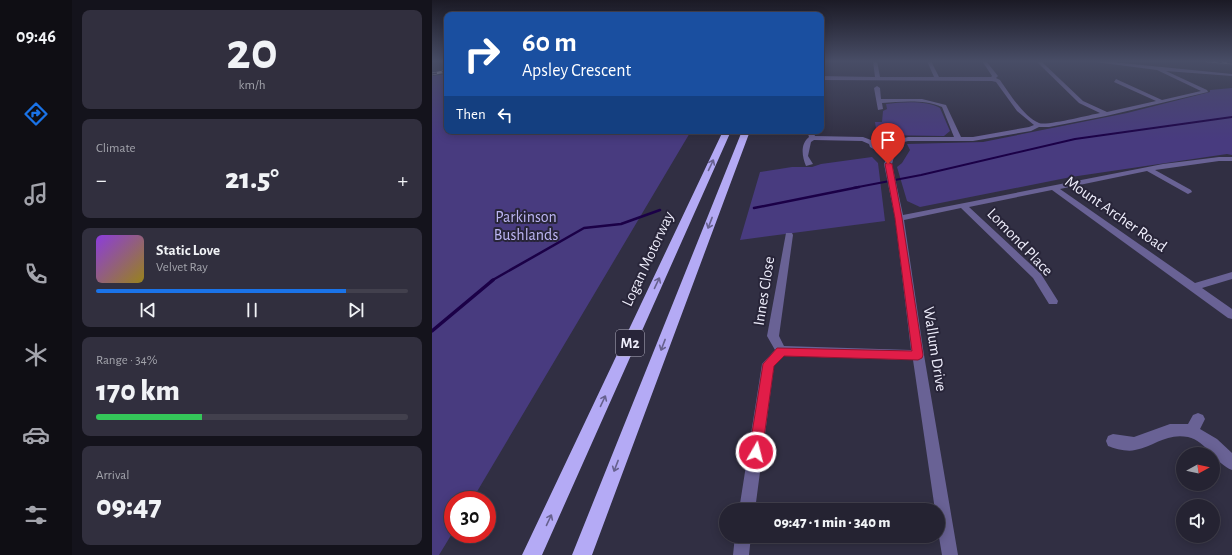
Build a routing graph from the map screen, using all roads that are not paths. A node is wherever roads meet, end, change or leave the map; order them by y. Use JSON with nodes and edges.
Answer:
{"nodes":[{"id":1,"x":1002,"y":87,"type":"edge"},
{"id":2,"x":1065,"y":87,"type":"edge"},
{"id":3,"x":1129,"y":87,"type":"edge"},
{"id":4,"x":1197,"y":87,"type":"edge"},
{"id":5,"x":876,"y":88,"type":"dead end"},
{"id":6,"x":879,"y":101,"type":"junction"},
{"id":7,"x":1160,"y":101,"type":"junction"},
{"id":8,"x":880,"y":109,"type":"dead end"},
{"id":9,"x":1106,"y":114,"type":"junction"},
{"id":10,"x":1038,"y":125,"type":"junction"},
{"id":11,"x":726,"y":134,"type":"edge"},
{"id":12,"x":745,"y":134,"type":"edge"},
{"id":13,"x":811,"y":134,"type":"edge"},
{"id":14,"x":959,"y":140,"type":"junction"},
{"id":15,"x":896,"y":142,"type":"junction"},
{"id":16,"x":874,"y":145,"type":"junction"},
{"id":17,"x":894,"y":150,"type":"junction"},
{"id":18,"x":1232,"y":159,"type":"edge"},
{"id":19,"x":809,"y":164,"type":"dead end"},
{"id":20,"x":888,"y":164,"type":"junction"},
{"id":21,"x":1148,"y":169,"type":"junction"},
{"id":22,"x":1054,"y":188,"type":"junction"},
{"id":23,"x":1188,"y":192,"type":"dead end"},
{"id":24,"x":964,"y":207,"type":"junction"},
{"id":25,"x":898,"y":218,"type":"junction"},
{"id":26,"x":789,"y":235,"type":"dead end"},
{"id":27,"x":1232,"y":275,"type":"edge"},
{"id":28,"x":1194,"y":287,"type":"junction"},
{"id":29,"x":1053,"y":301,"type":"dead end"},
{"id":30,"x":1232,"y":315,"type":"edge"},
{"id":31,"x":781,"y":351,"type":"junction"},
{"id":32,"x":918,"y":355,"type":"junction"},
{"id":33,"x":1113,"y":441,"type":"dead end"},
{"id":34,"x":1232,"y":463,"type":"edge"},
{"id":35,"x":748,"y":503,"type":"edge"},
{"id":36,"x":742,"y":543,"type":"edge"},
{"id":37,"x":532,"y":555,"type":"edge"},
{"id":38,"x":582,"y":555,"type":"edge"},
{"id":39,"x":741,"y":555,"type":"edge"},
{"id":40,"x":950,"y":555,"type":"edge"}],
"edges":[{"from":1,"to":10,"type":"street"},
{"from":2,"to":9,"type":"street"},
{"from":3,"to":7,"type":"street"},
{"from":4,"to":7,"type":"street"},
{"from":5,"to":6,"type":"street"},
{"from":6,"to":8,"type":"street"},
{"from":6,"to":14,"type":"street"},
{"from":7,"to":9,"type":"street"},
{"from":9,"to":10,"type":"street"},
{"from":10,"to":14,"type":"street"},
{"from":37,"to":11,"type":"highway","name":"Logan Motorway","number":"M2","one_way":true},
{"from":12,"to":38,"type":"highway","number":"M2","one_way":true},
{"from":13,"to":16,"type":"street"},
{"from":13,"to":19,"type":"street"},
{"from":14,"to":15,"type":"street"},
{"from":15,"to":16,"type":"street"},
{"from":15,"to":17,"type":"street"},
{"from":16,"to":17,"type":"street"},
{"from":16,"to":20,"type":"street"},
{"from":17,"to":20,"type":"street"},
{"from":18,"to":21,"type":"street"},
{"from":20,"to":25,"type":"street","name":"Wallum Drive"},
{"from":21,"to":22,"type":"street"},
{"from":21,"to":23,"type":"street"},
{"from":22,"to":24,"type":"street","name":"Mount Archer Road"},
{"from":22,"to":28,"type":"street","name":"Mount Archer Road"},
{"from":24,"to":25,"type":"street","name":"Mount Archer Road"},
{"from":24,"to":29,"type":"street","name":"Lomond Place"},
{"from":25,"to":32,"type":"street","name":"Wallum Drive"},
{"from":26,"to":31,"type":"street","name":"Innes Close"},
{"from":27,"to":28,"type":"street"},
{"from":28,"to":30,"type":"street","name":"Mount Archer Road"},
{"from":31,"to":32,"type":"street"},
{"from":31,"to":35,"type":"street"},
{"from":32,"to":40,"type":"street","name":"Wallum Drive"},
{"from":33,"to":34,"type":"street"},
{"from":36,"to":39,"type":"street"}]}
